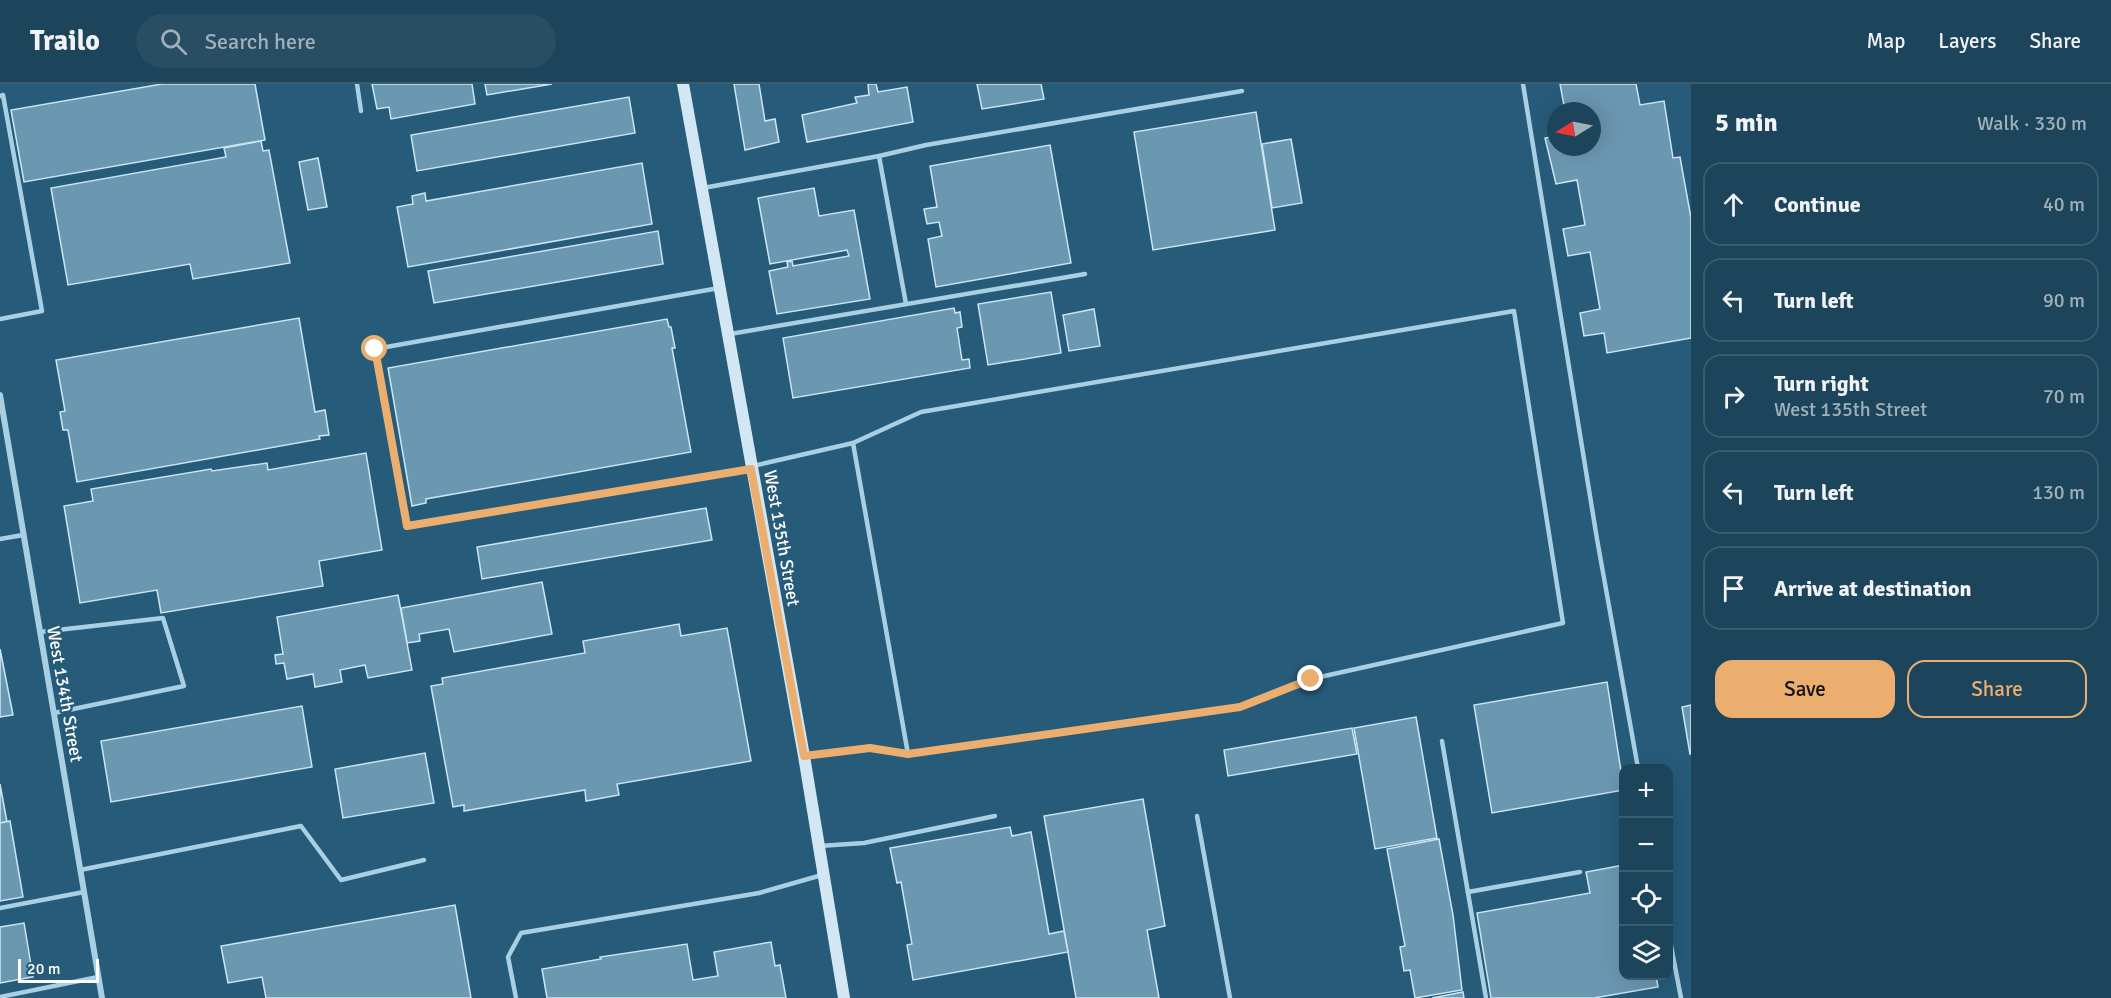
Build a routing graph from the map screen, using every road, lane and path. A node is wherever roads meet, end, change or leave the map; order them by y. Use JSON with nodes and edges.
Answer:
{"nodes":[{"id":1,"x":357,"y":84,"type":"edge"},
{"id":2,"x":683,"y":84,"type":"edge"},
{"id":3,"x":1523,"y":84,"type":"edge"},
{"id":4,"x":1242,"y":91,"type":"dead end"},
{"id":5,"x":0,"y":96,"type":"edge"},
{"id":6,"x":361,"y":111,"type":"dead end"},
{"id":7,"x":879,"y":156,"type":"junction"},
{"id":8,"x":702,"y":188,"type":"junction"},
{"id":9,"x":1085,"y":274,"type":"dead end"},
{"id":10,"x":719,"y":288,"type":"junction"},
{"id":11,"x":906,"y":304,"type":"junction"},
{"id":12,"x":0,"y":319,"type":"edge"},
{"id":13,"x":727,"y":334,"type":"junction"},
{"id":14,"x":0,"y":395,"type":"edge"},
{"id":15,"x":3,"y":428,"type":"edge"},
{"id":16,"x":853,"y":443,"type":"junction"},
{"id":17,"x":751,"y":468,"type":"junction"},
{"id":18,"x":23,"y":535,"type":"junction"},
{"id":19,"x":0,"y":539,"type":"edge"},
{"id":20,"x":40,"y":632,"type":"junction"},
{"id":21,"x":54,"y":713,"type":"junction"},
{"id":22,"x":1442,"y":741,"type":"dead end"},
{"id":23,"x":908,"y":754,"type":"junction"},
{"id":24,"x":804,"y":756,"type":"junction"},
{"id":25,"x":1637,"y":764,"type":"edge"},
{"id":26,"x":995,"y":816,"type":"dead end"},
{"id":27,"x":1197,"y":816,"type":"dead end"},
{"id":28,"x":817,"y":846,"type":"junction"},
{"id":29,"x":424,"y":860,"type":"dead end"},
{"id":30,"x":80,"y":870,"type":"junction"},
{"id":31,"x":1580,"y":872,"type":"dead end"},
{"id":32,"x":822,"y":875,"type":"junction"},
{"id":33,"x":84,"y":892,"type":"junction"},
{"id":34,"x":1468,"y":892,"type":"junction"},
{"id":35,"x":0,"y":908,"type":"edge"},
{"id":36,"x":1673,"y":956,"type":"edge"},
{"id":37,"x":98,"y":977,"type":"junction"},
{"id":38,"x":0,"y":997,"type":"edge"},
{"id":39,"x":102,"y":998,"type":"edge"},
{"id":40,"x":516,"y":998,"type":"edge"},
{"id":41,"x":844,"y":998,"type":"edge"},
{"id":42,"x":1230,"y":998,"type":"edge"},
{"id":43,"x":1486,"y":998,"type":"edge"},
{"id":44,"x":1681,"y":998,"type":"edge"}],
"edges":[{"from":1,"to":6,"type":"lane"},
{"from":2,"to":8,"type":"street","name":"West 135th Street"},
{"from":3,"to":25,"type":"lane"},
{"from":4,"to":7,"type":"lane"},
{"from":5,"to":12,"type":"lane"},
{"from":7,"to":8,"type":"lane"},
{"from":7,"to":11,"type":"lane"},
{"from":8,"to":10,"type":"street","name":"West 135th Street"},
{"from":9,"to":11,"type":"lane"},
{"from":10,"to":13,"type":"street","name":"West 135th Street"},
{"from":10,"to":17,"type":"lane"},
{"from":11,"to":13,"type":"lane"},
{"from":13,"to":17,"type":"street","name":"West 135th Street"},
{"from":14,"to":15,"type":"street","name":"West 134th Street"},
{"from":15,"to":18,"type":"street","name":"West 134th Street"},
{"from":16,"to":17,"type":"lane"},
{"from":16,"to":23,"type":"lane"},
{"from":16,"to":23,"type":"lane"},
{"from":17,"to":24,"type":"street","name":"West 135th Street"},
{"from":18,"to":19,"type":"lane"},
{"from":18,"to":20,"type":"street","name":"West 134th Street"},
{"from":20,"to":21,"type":"street","name":"West 134th Street"},
{"from":20,"to":21,"type":"lane"},
{"from":21,"to":30,"type":"street","name":"West 134th Street"},
{"from":22,"to":34,"type":"lane"},
{"from":23,"to":24,"type":"lane"},
{"from":24,"to":28,"type":"street","name":"West 135th Street"},
{"from":26,"to":28,"type":"lane"},
{"from":27,"to":42,"type":"lane"},
{"from":28,"to":32,"type":"street","name":"West 135th Street"},
{"from":29,"to":30,"type":"lane"},
{"from":30,"to":33,"type":"street","name":"West 134th Street"},
{"from":31,"to":34,"type":"lane"},
{"from":32,"to":40,"type":"lane"},
{"from":32,"to":41,"type":"street","name":"West 135th Street"},
{"from":33,"to":35,"type":"lane"},
{"from":33,"to":37,"type":"street","name":"West 134th Street"},
{"from":34,"to":43,"type":"lane"},
{"from":36,"to":44,"type":"lane"},
{"from":37,"to":38,"type":"lane"},
{"from":37,"to":39,"type":"street","name":"West 134th Street"}]}
